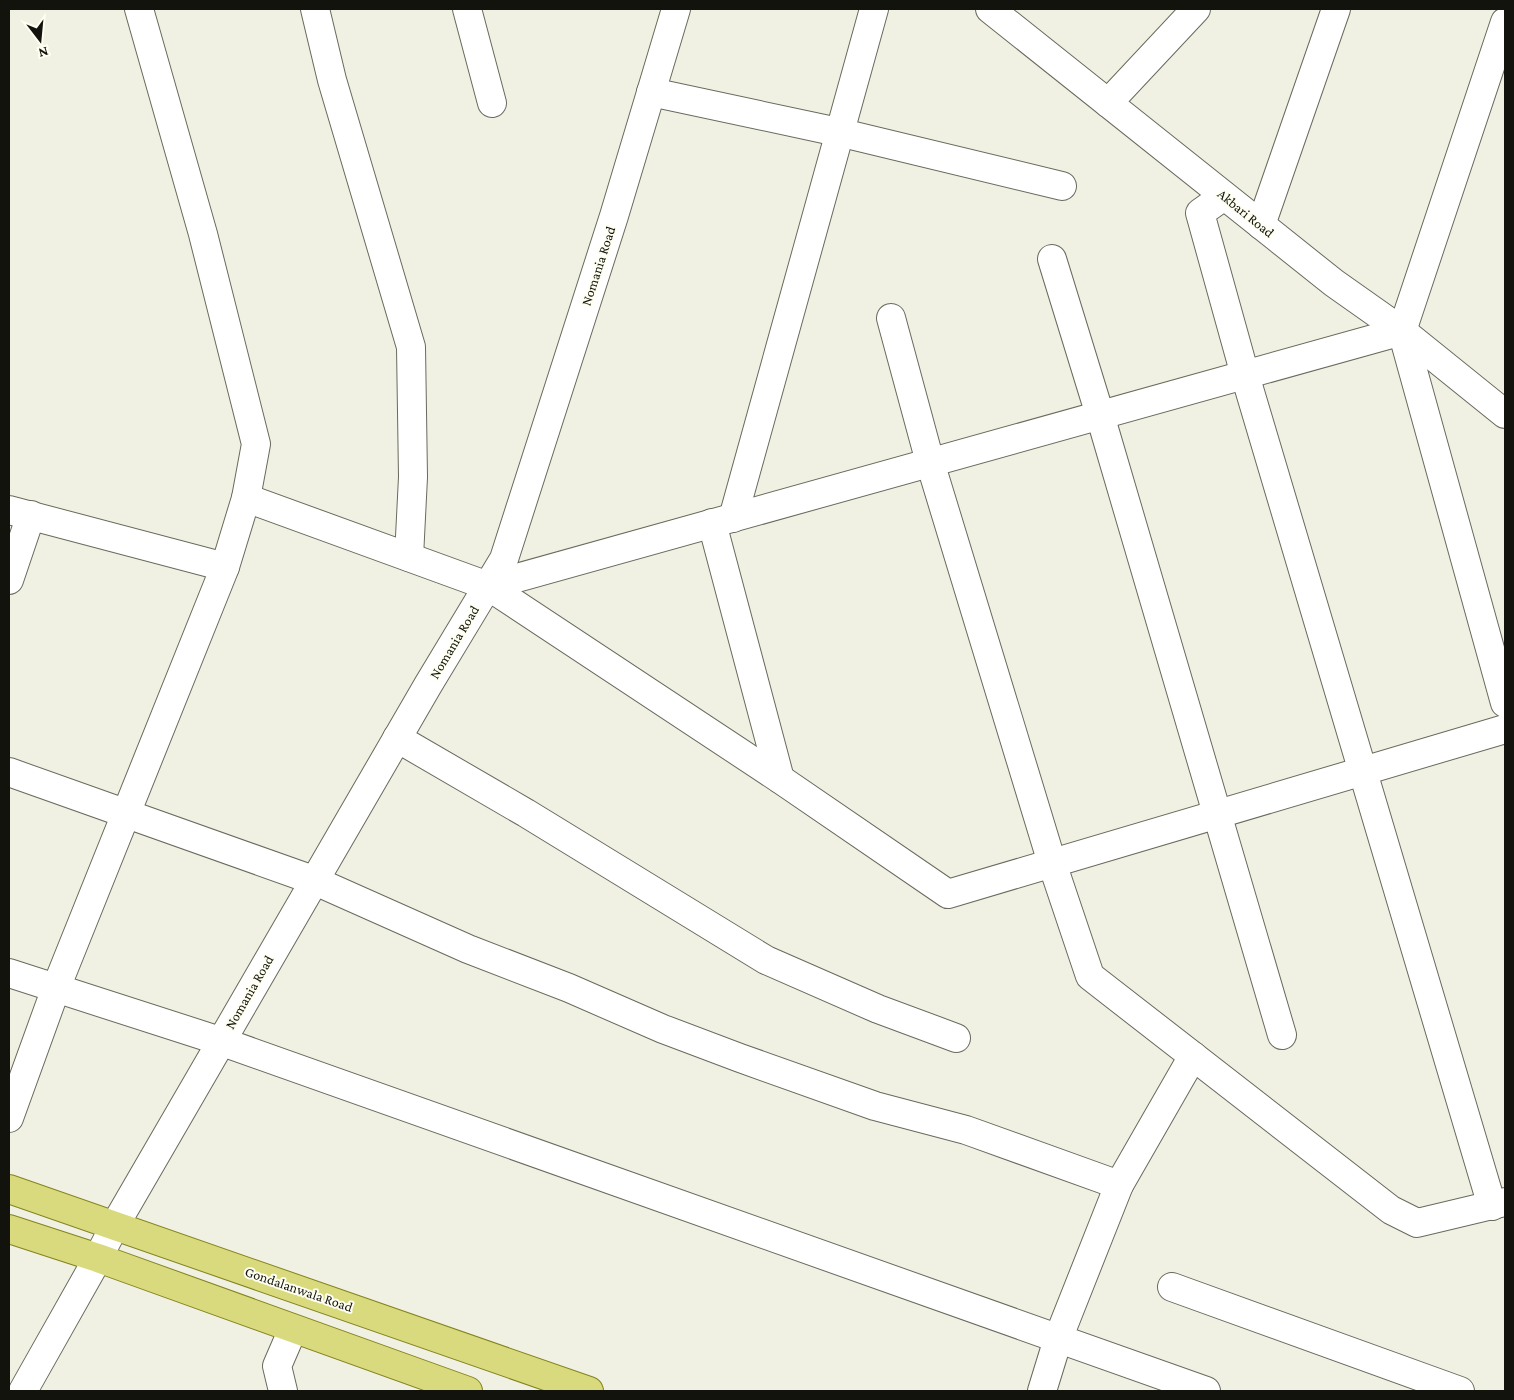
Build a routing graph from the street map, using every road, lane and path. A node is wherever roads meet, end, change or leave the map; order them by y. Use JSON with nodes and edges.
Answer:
{"nodes":[{"id":1,"x":138,"y":9,"type":"edge"},
{"id":2,"x":315,"y":9,"type":"edge"},
{"id":3,"x":467,"y":9,"type":"edge"},
{"id":4,"x":676,"y":9,"type":"edge"},
{"id":5,"x":874,"y":9,"type":"edge"},
{"id":6,"x":990,"y":9,"type":"edge"},
{"id":7,"x":1196,"y":9,"type":"edge"},
{"id":8,"x":1336,"y":9,"type":"edge"},
{"id":9,"x":1505,"y":22,"type":"edge"},
{"id":10,"x":651,"y":92,"type":"junction"},
{"id":11,"x":492,"y":103,"type":"dead end"},
{"id":12,"x":1108,"y":103,"type":"junction"},
{"id":13,"x":838,"y":132,"type":"junction"},
{"id":14,"x":1062,"y":186,"type":"dead end"},
{"id":15,"x":1224,"y":196,"type":"junction"},
{"id":16,"x":1261,"y":225,"type":"junction"},
{"id":17,"x":1052,"y":259,"type":"dead end"},
{"id":18,"x":891,"y":318,"type":"dead end"},
{"id":19,"x":1402,"y":331,"type":"junction"},
{"id":20,"x":1245,"y":375,"type":"junction"},
{"id":21,"x":1505,"y":414,"type":"edge"},
{"id":22,"x":1100,"y":415,"type":"junction"},
{"id":23,"x":930,"y":462,"type":"junction"},
{"id":24,"x":246,"y":498,"type":"junction"},
{"id":25,"x":20,"y":513,"type":"edge"},
{"id":26,"x":722,"y":520,"type":"junction"},
{"id":27,"x":409,"y":557,"type":"junction"},
{"id":28,"x":226,"y":567,"type":"junction"},
{"id":29,"x":9,"y":580,"type":"edge"},
{"id":30,"x":488,"y":586,"type":"junction"},
{"id":31,"x":1505,"y":703,"type":"edge"},
{"id":32,"x":1505,"y":729,"type":"edge"},
{"id":33,"x":397,"y":738,"type":"junction"},
{"id":34,"x":1364,"y":771,"type":"junction"},
{"id":35,"x":9,"y":772,"type":"edge"},
{"id":36,"x":780,"y":778,"type":"junction"},
{"id":37,"x":1218,"y":814,"type":"junction"},
{"id":38,"x":127,"y":815,"type":"junction"},
{"id":39,"x":1052,"y":863,"type":"junction"},
{"id":40,"x":313,"y":880,"type":"junction"},
{"id":41,"x":9,"y":973,"type":"edge"},
{"id":42,"x":56,"y":988,"type":"junction"},
{"id":43,"x":1282,"y":1035,"type":"dead end"},
{"id":44,"x":956,"y":1038,"type":"dead end"},
{"id":45,"x":220,"y":1041,"type":"junction"},
{"id":46,"x":1193,"y":1056,"type":"junction"},
{"id":47,"x":9,"y":1118,"type":"edge"},
{"id":48,"x":1119,"y":1185,"type":"junction"},
{"id":49,"x":9,"y":1189,"type":"edge"},
{"id":50,"x":1498,"y":1204,"type":"edge"},
{"id":51,"x":115,"y":1225,"type":"junction"},
{"id":52,"x":9,"y":1229,"type":"edge"},
{"id":53,"x":98,"y":1258,"type":"junction"},
{"id":54,"x":1172,"y":1287,"type":"dead end"},
{"id":55,"x":293,"y":1329,"type":"junction"},
{"id":56,"x":1058,"y":1338,"type":"junction"},
{"id":57,"x":23,"y":1391,"type":"edge"},
{"id":58,"x":283,"y":1391,"type":"edge"},
{"id":59,"x":468,"y":1391,"type":"edge"},
{"id":60,"x":589,"y":1391,"type":"edge"},
{"id":61,"x":1042,"y":1391,"type":"edge"},
{"id":62,"x":1206,"y":1391,"type":"edge"},
{"id":63,"x":1460,"y":1391,"type":"edge"}],
"edges":[{"from":1,"to":24,"type":"street"},
{"from":2,"to":27,"type":"street"},
{"from":3,"to":11,"type":"street"},
{"from":4,"to":10,"type":"street","name":"Nomania Road"},
{"from":5,"to":13,"type":"street"},
{"from":6,"to":12,"type":"street","name":"Akbari Road"},
{"from":7,"to":12,"type":"street"},
{"from":8,"to":16,"type":"street"},
{"from":9,"to":19,"type":"street"},
{"from":10,"to":13,"type":"street"},
{"from":10,"to":30,"type":"street","name":"Nomania Road"},
{"from":12,"to":15,"type":"street","name":"Akbari Road"},
{"from":13,"to":14,"type":"street"},
{"from":13,"to":26,"type":"street"},
{"from":15,"to":16,"type":"street","name":"Akbari Road"},
{"from":15,"to":20,"type":"street"},
{"from":16,"to":19,"type":"street","name":"Akbari Road"},
{"from":17,"to":22,"type":"street"},
{"from":18,"to":23,"type":"street"},
{"from":19,"to":20,"type":"street"},
{"from":19,"to":21,"type":"street","name":"Akbari Road"},
{"from":19,"to":31,"type":"street"},
{"from":20,"to":22,"type":"street"},
{"from":20,"to":34,"type":"street"},
{"from":22,"to":23,"type":"street"},
{"from":22,"to":37,"type":"street"},
{"from":23,"to":26,"type":"street"},
{"from":23,"to":39,"type":"street"},
{"from":24,"to":27,"type":"street"},
{"from":24,"to":28,"type":"street"},
{"from":25,"to":28,"type":"street"},
{"from":25,"to":29,"type":"street"},
{"from":26,"to":30,"type":"street"},
{"from":26,"to":36,"type":"street"},
{"from":27,"to":30,"type":"street"},
{"from":28,"to":38,"type":"street"},
{"from":30,"to":33,"type":"street","name":"Nomania Road"},
{"from":30,"to":36,"type":"street"},
{"from":32,"to":34,"type":"street"},
{"from":33,"to":40,"type":"street","name":"Nomania Road"},
{"from":33,"to":44,"type":"street"},
{"from":34,"to":37,"type":"street"},
{"from":34,"to":50,"type":"street"},
{"from":35,"to":38,"type":"street"},
{"from":36,"to":39,"type":"street"},
{"from":37,"to":39,"type":"street"},
{"from":37,"to":43,"type":"street"},
{"from":38,"to":40,"type":"street"},
{"from":38,"to":42,"type":"street"},
{"from":39,"to":46,"type":"street"},
{"from":40,"to":45,"type":"street","name":"Nomania Road"},
{"from":40,"to":48,"type":"street"},
{"from":41,"to":42,"type":"street"},
{"from":42,"to":45,"type":"street"},
{"from":42,"to":47,"type":"street"},
{"from":45,"to":51,"type":"street","name":"Nomania Road"},
{"from":45,"to":56,"type":"street"},
{"from":46,"to":48,"type":"street"},
{"from":46,"to":50,"type":"street"},
{"from":48,"to":56,"type":"street"},
{"from":49,"to":51,"type":"main road","name":"Gondalanwala Road"},
{"from":51,"to":53,"type":"street","name":"Nomania Road"},
{"from":51,"to":60,"type":"main road","name":"Gondalanwala Road"},
{"from":52,"to":53,"type":"main road"},
{"from":53,"to":55,"type":"main road"},
{"from":53,"to":57,"type":"street","name":"Nomania Road"},
{"from":54,"to":63,"type":"street"},
{"from":55,"to":58,"type":"street"},
{"from":55,"to":59,"type":"main road"},
{"from":56,"to":61,"type":"street"},
{"from":56,"to":62,"type":"street"}]}
